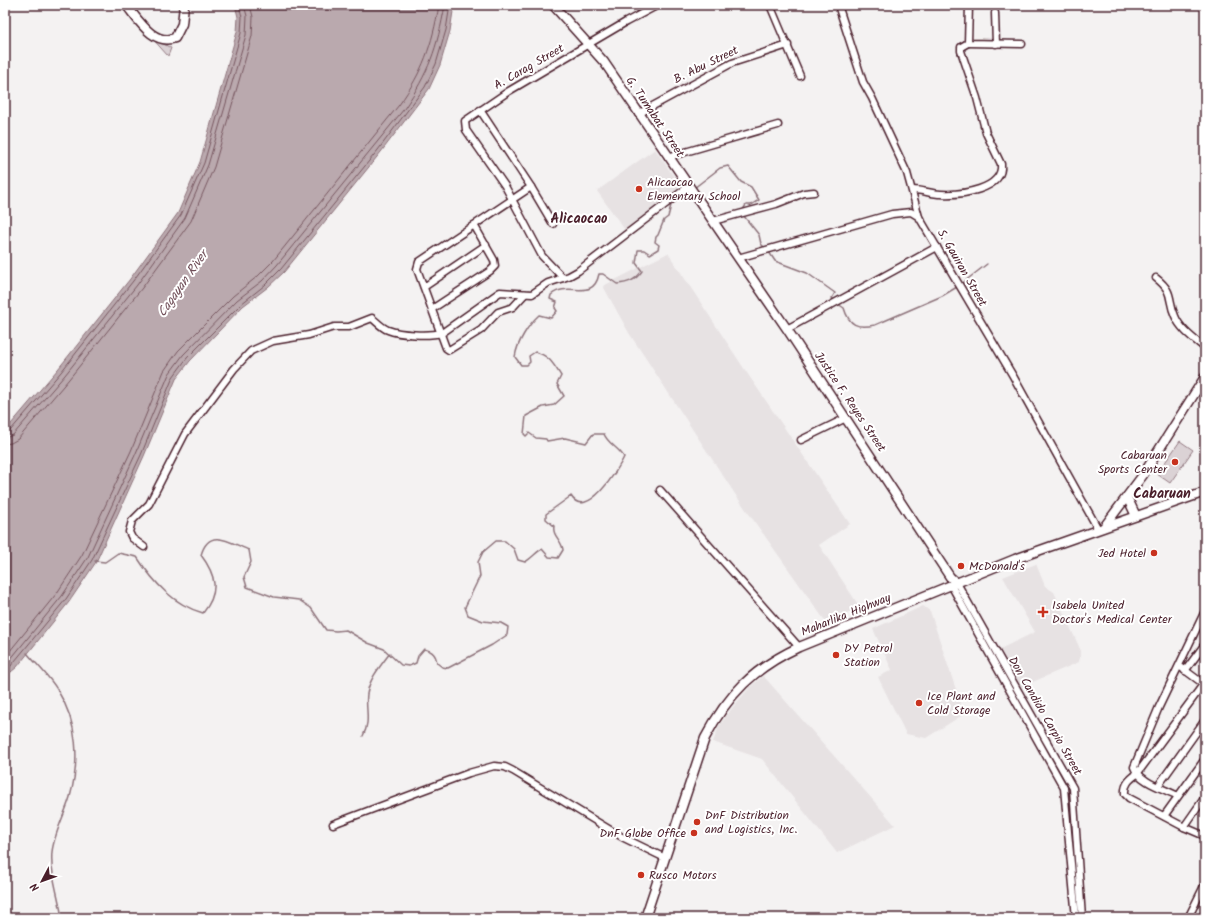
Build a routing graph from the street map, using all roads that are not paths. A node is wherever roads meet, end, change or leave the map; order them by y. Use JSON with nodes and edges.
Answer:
{"nodes":[{"id":1,"x":126,"y":5,"type":"edge"},
{"id":2,"x":184,"y":5,"type":"edge"},
{"id":3,"x":554,"y":5,"type":"edge"},
{"id":4,"x":658,"y":5,"type":"edge"},
{"id":5,"x":770,"y":5,"type":"edge"},
{"id":6,"x":838,"y":5,"type":"edge"},
{"id":7,"x":969,"y":5,"type":"edge"},
{"id":8,"x":995,"y":13,"type":"dead end"},
{"id":9,"x":968,"y":43,"type":"junction"},
{"id":10,"x":590,"y":44,"type":"junction"},
{"id":11,"x":996,"y":44,"type":"junction"},
{"id":12,"x":1022,"y":44,"type":"dead end"},
{"id":13,"x":788,"y":45,"type":"junction"},
{"id":14,"x":800,"y":76,"type":"dead end"},
{"id":15,"x":480,"y":110,"type":"junction"},
{"id":16,"x":638,"y":114,"type":"junction"},
{"id":17,"x":778,"y":125,"type":"dead end"},
{"id":18,"x":668,"y":157,"type":"junction"},
{"id":19,"x":531,"y":187,"type":"junction"},
{"id":20,"x":690,"y":189,"type":"junction"},
{"id":21,"x":913,"y":190,"type":"junction"},
{"id":22,"x":814,"y":192,"type":"dead end"},
{"id":23,"x":512,"y":199,"type":"junction"},
{"id":24,"x":919,"y":217,"type":"junction"},
{"id":25,"x":712,"y":221,"type":"junction"},
{"id":26,"x":553,"y":224,"type":"dead end"},
{"id":27,"x":474,"y":225,"type":"junction"},
{"id":28,"x":728,"y":243,"type":"joint"},
{"id":29,"x":486,"y":245,"type":"junction"},
{"id":30,"x":937,"y":247,"type":"junction"},
{"id":31,"x":738,"y":258,"type":"junction"},
{"id":32,"x":564,"y":278,"type":"junction"},
{"id":33,"x":1156,"y":278,"type":"dead end"},
{"id":34,"x":424,"y":287,"type":"junction"},
{"id":35,"x":524,"y":294,"type":"junction"},
{"id":36,"x":432,"y":309,"type":"junction"},
{"id":37,"x":787,"y":329,"type":"junction"},
{"id":38,"x":442,"y":333,"type":"junction"},
{"id":39,"x":1205,"y":348,"type":"edge"},
{"id":40,"x":1205,"y":377,"type":"edge"},
{"id":41,"x":846,"y":418,"type":"junction"},
{"id":42,"x":801,"y":440,"type":"dead end"},
{"id":43,"x":660,"y":490,"type":"dead end"},
{"id":44,"x":1204,"y":494,"type":"edge"},
{"id":45,"x":1127,"y":497,"type":"junction"},
{"id":46,"x":1136,"y":516,"type":"junction"},
{"id":47,"x":1101,"y":528,"type":"junction"},
{"id":48,"x":144,"y":547,"type":"dead end"},
{"id":49,"x":954,"y":584,"type":"junction"},
{"id":50,"x":1205,"y":610,"type":"edge"},
{"id":51,"x":1205,"y":644,"type":"edge"},
{"id":52,"x":799,"y":647,"type":"junction"},
{"id":53,"x":1179,"y":666,"type":"junction"},
{"id":54,"x":1185,"y":671,"type":"junction"},
{"id":55,"x":1204,"y":684,"type":"edge"},
{"id":56,"x":1205,"y":720,"type":"edge"},
{"id":57,"x":1205,"y":759,"type":"edge"},
{"id":58,"x":1137,"y":774,"type":"junction"},
{"id":59,"x":1158,"y":786,"type":"junction"},
{"id":60,"x":1178,"y":796,"type":"junction"},
{"id":61,"x":1205,"y":797,"type":"edge"},
{"id":62,"x":1164,"y":816,"type":"junction"},
{"id":63,"x":333,"y":824,"type":"dead end"},
{"id":64,"x":1184,"y":827,"type":"junction"},
{"id":65,"x":1205,"y":836,"type":"edge"},
{"id":66,"x":665,"y":858,"type":"junction"},
{"id":67,"x":1205,"y":884,"type":"edge"},
{"id":68,"x":645,"y":918,"type":"edge"},
{"id":69,"x":1076,"y":918,"type":"edge"},
{"id":70,"x":1082,"y":918,"type":"edge"},
{"id":71,"x":1188,"y":918,"type":"edge"}],
"edges":[{"from":1,"to":2,"type":"main road"},
{"from":3,"to":10,"type":"main road","name":"G. Tumabat Street"},
{"from":4,"to":10,"type":"street","name":"A. Carag Street"},
{"from":5,"to":13,"type":"street"},
{"from":6,"to":21,"type":"street","name":"S. Gauiran Street"},
{"from":7,"to":9,"type":"street"},
{"from":8,"to":11,"type":"street"},
{"from":9,"to":11,"type":"street"},
{"from":9,"to":21,"type":"street"},
{"from":10,"to":15,"type":"street","name":"A. Carag Street"},
{"from":10,"to":16,"type":"main road","name":"G. Tumabat Street"},
{"from":11,"to":12,"type":"street"},
{"from":13,"to":14,"type":"street"},
{"from":13,"to":16,"type":"street","name":"B. Abu Street"},
{"from":15,"to":19,"type":"street"},
{"from":15,"to":23,"type":"street","name":"A. Carag Street"},
{"from":16,"to":18,"type":"main road","name":"G. Tumabat Street"},
{"from":17,"to":18,"type":"street"},
{"from":18,"to":20,"type":"main road","name":"G. Tumabat Street"},
{"from":19,"to":23,"type":"street"},
{"from":19,"to":26,"type":"street"},
{"from":20,"to":25,"type":"main road","name":"G. Tumabat Street"},
{"from":20,"to":32,"type":"street"},
{"from":21,"to":24,"type":"street","name":"S. Gauiran Street"},
{"from":22,"to":25,"type":"street"},
{"from":23,"to":27,"type":"street"},
{"from":23,"to":32,"type":"street"},
{"from":24,"to":30,"type":"street","name":"S. Gauiran Street"},
{"from":24,"to":31,"type":"street"},
{"from":25,"to":28,"type":"main road","name":"G. Tumabat Street"},
{"from":27,"to":29,"type":"street"},
{"from":27,"to":34,"type":"street"},
{"from":28,"to":31,"type":"main road","name":"Justice F. Reyes Street"},
{"from":29,"to":34,"type":"street"},
{"from":29,"to":36,"type":"street"},
{"from":30,"to":37,"type":"street"},
{"from":30,"to":47,"type":"street","name":"S. Gauiran Street"},
{"from":31,"to":37,"type":"main road","name":"Justice F. Reyes Street"},
{"from":32,"to":35,"type":"street"},
{"from":33,"to":39,"type":"street"},
{"from":34,"to":36,"type":"street"},
{"from":35,"to":38,"type":"street"},
{"from":35,"to":38,"type":"street"},
{"from":36,"to":38,"type":"street"},
{"from":37,"to":41,"type":"main road","name":"Justice F. Reyes Street"},
{"from":38,"to":48,"type":"street"},
{"from":40,"to":45,"type":"main road"},
{"from":41,"to":42,"type":"street"},
{"from":41,"to":49,"type":"main road","name":"Justice F. Reyes Street"},
{"from":43,"to":52,"type":"street"},
{"from":44,"to":46,"type":"main road","name":"Maharlika Highway"},
{"from":45,"to":46,"type":"main road"},
{"from":45,"to":47,"type":"main road"},
{"from":46,"to":47,"type":"main road","name":"Maharlika Highway"},
{"from":47,"to":49,"type":"main road","name":"Maharlika Highway"},
{"from":49,"to":52,"type":"main road","name":"Maharlika Highway"},
{"from":49,"to":69,"type":"street","name":"Don Candido Carpio Street"},
{"from":49,"to":70,"type":"street","name":"Don Candido Carpio Street"},
{"from":50,"to":53,"type":"street"},
{"from":51,"to":54,"type":"street"},
{"from":52,"to":66,"type":"main road","name":"Maharlika Highway"},
{"from":53,"to":54,"type":"street"},
{"from":53,"to":58,"type":"street"},
{"from":54,"to":55,"type":"street"},
{"from":55,"to":58,"type":"street"},
{"from":56,"to":59,"type":"street"},
{"from":57,"to":60,"type":"street"},
{"from":58,"to":59,"type":"street"},
{"from":58,"to":62,"type":"street"},
{"from":59,"to":60,"type":"street"},
{"from":60,"to":62,"type":"street"},
{"from":61,"to":64,"type":"street"},
{"from":62,"to":64,"type":"street"},
{"from":63,"to":66,"type":"street"},
{"from":64,"to":65,"type":"street"},
{"from":66,"to":68,"type":"main road","name":"Maharlika Highway"},
{"from":67,"to":71,"type":"street"}]}
